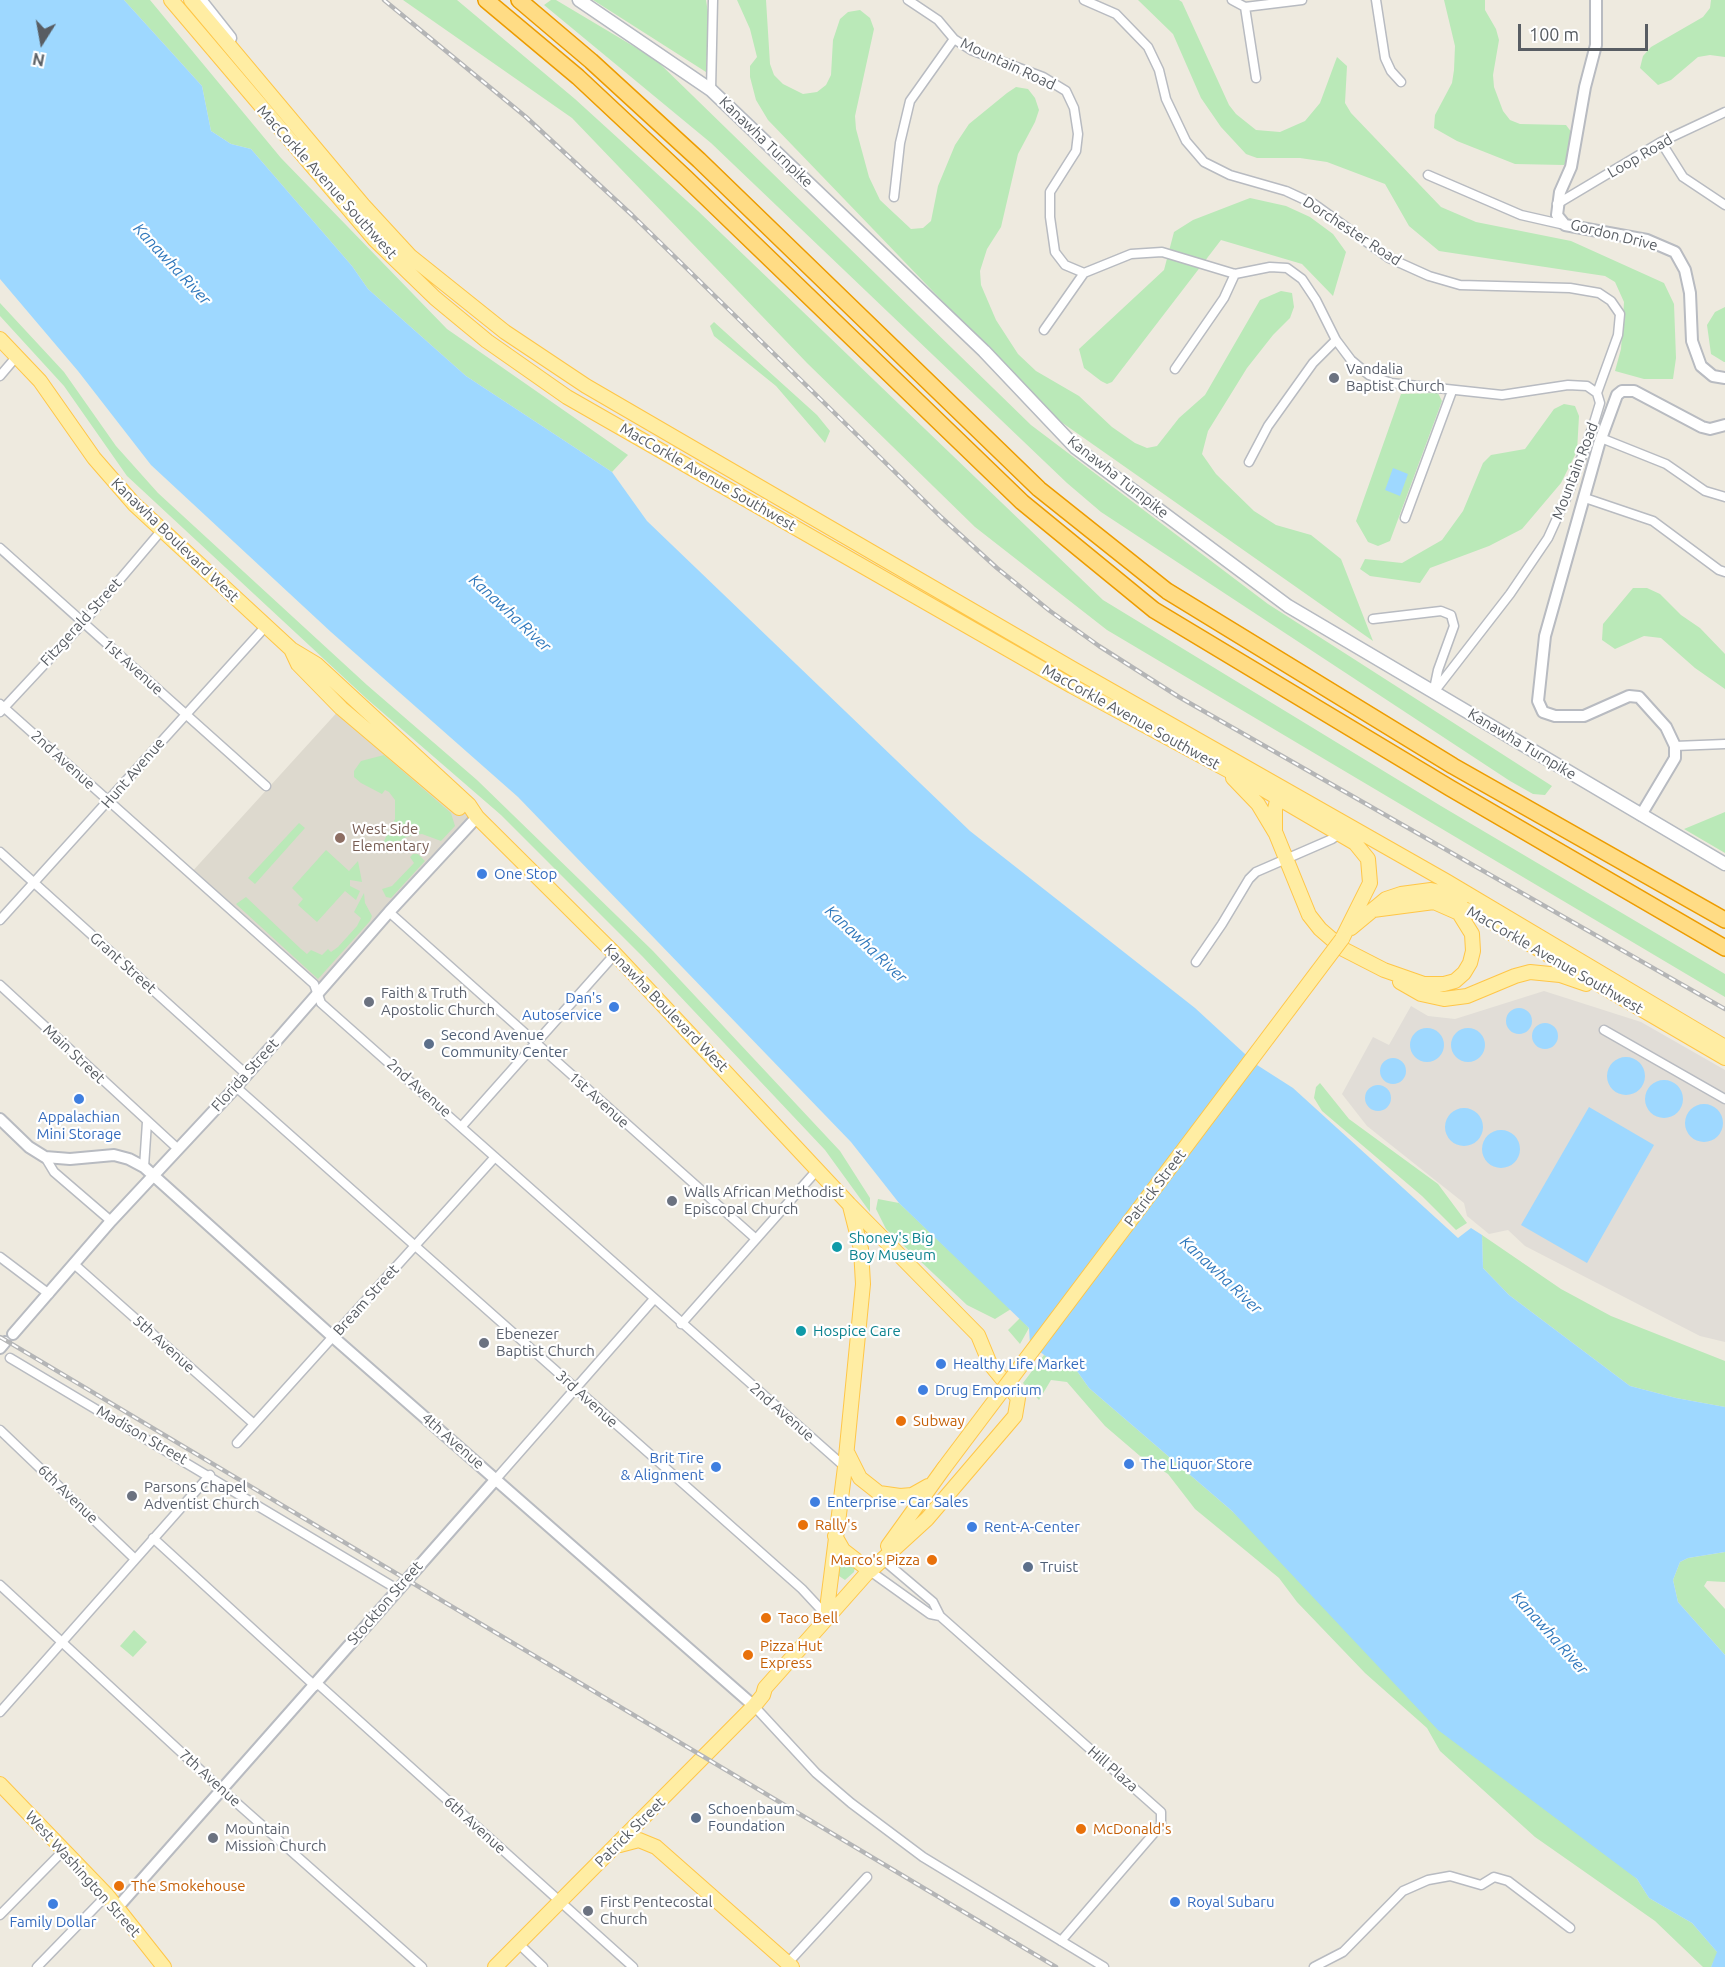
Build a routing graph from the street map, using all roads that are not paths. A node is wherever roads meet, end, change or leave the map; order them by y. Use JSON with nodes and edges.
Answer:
{"nodes":[{"id":1,"x":171,"y":0,"type":"edge"},
{"id":2,"x":191,"y":0,"type":"edge"},
{"id":3,"x":200,"y":0,"type":"edge"},
{"id":4,"x":486,"y":0,"type":"edge"},
{"id":5,"x":519,"y":0,"type":"edge"},
{"id":6,"x":579,"y":0,"type":"edge"},
{"id":7,"x":713,"y":0,"type":"edge"},
{"id":8,"x":908,"y":0,"type":"edge"},
{"id":9,"x":1084,"y":0,"type":"edge"},
{"id":10,"x":1232,"y":0,"type":"edge"},
{"id":11,"x":1302,"y":0,"type":"edge"},
{"id":12,"x":1376,"y":0,"type":"edge"},
{"id":13,"x":1596,"y":0,"type":"edge"},
{"id":14,"x":1245,"y":7,"type":"junction"},
{"id":15,"x":954,"y":39,"type":"junction"},
{"id":16,"x":255,"y":76,"type":"junction"},
{"id":17,"x":1256,"y":78,"type":"dead end"},
{"id":18,"x":1401,"y":82,"type":"dead end"},
{"id":19,"x":711,"y":90,"type":"junction"},
{"id":20,"x":1725,"y":112,"type":"edge"},
{"id":21,"x":1661,"y":142,"type":"junction"},
{"id":22,"x":1428,"y":175,"type":"dead end"},
{"id":23,"x":894,"y":197,"type":"dead end"},
{"id":24,"x":1557,"y":204,"type":"junction"},
{"id":25,"x":1725,"y":205,"type":"edge"},
{"id":26,"x":1565,"y":225,"type":"junction"},
{"id":27,"x":1084,"y":273,"type":"junction"},
{"id":28,"x":1235,"y":274,"type":"junction"},
{"id":29,"x":1044,"y":330,"type":"dead end"},
{"id":30,"x":0,"y":339,"type":"edge"},
{"id":31,"x":1336,"y":340,"type":"junction"},
{"id":32,"x":17,"y":356,"type":"junction"},
{"id":33,"x":1175,"y":369,"type":"dead end"},
{"id":34,"x":0,"y":376,"type":"edge"},
{"id":35,"x":1725,"y":378,"type":"edge"},
{"id":36,"x":1452,"y":391,"type":"junction"},
{"id":37,"x":1597,"y":393,"type":"junction"},
{"id":38,"x":1725,"y":425,"type":"edge"},
{"id":39,"x":1601,"y":438,"type":"junction"},
{"id":40,"x":1249,"y":462,"type":"dead end"},
{"id":41,"x":1725,"y":497,"type":"edge"},
{"id":42,"x":1585,"y":498,"type":"junction"},
{"id":43,"x":1405,"y":518,"type":"dead end"},
{"id":44,"x":161,"y":531,"type":"junction"},
{"id":45,"x":0,"y":548,"type":"edge"},
{"id":46,"x":1725,"y":572,"type":"edge"},
{"id":47,"x":1373,"y":619,"type":"dead end"},
{"id":48,"x":82,"y":623,"type":"junction"},
{"id":49,"x":266,"y":626,"type":"junction"},
{"id":50,"x":1434,"y":692,"type":"junction"},
{"id":51,"x":1,"y":708,"type":"edge"},
{"id":52,"x":185,"y":714,"type":"junction"},
{"id":53,"x":1725,"y":744,"type":"edge"},
{"id":54,"x":1675,"y":746,"type":"junction"},
{"id":55,"x":1204,"y":757,"type":"junction"},
{"id":56,"x":266,"y":786,"type":"dead end"},
{"id":57,"x":1280,"y":792,"type":"junction"},
{"id":58,"x":109,"y":801,"type":"junction"},
{"id":59,"x":1641,"y":815,"type":"junction"},
{"id":60,"x":477,"y":818,"type":"junction"},
{"id":61,"x":1344,"y":829,"type":"junction"},
{"id":62,"x":1276,"y":834,"type":"junction"},
{"id":63,"x":0,"y":852,"type":"edge"},
{"id":64,"x":1285,"y":859,"type":"junction"},
{"id":65,"x":1725,"y":864,"type":"edge"},
{"id":66,"x":33,"y":882,"type":"junction"},
{"id":67,"x":1434,"y":902,"type":"junction"},
{"id":68,"x":1368,"y":909,"type":"junction"},
{"id":69,"x":389,"y":912,"type":"junction"},
{"id":70,"x":1498,"y":913,"type":"junction"},
{"id":71,"x":0,"y":920,"type":"edge"},
{"id":72,"x":1725,"y":920,"type":"edge"},
{"id":73,"x":1725,"y":948,"type":"edge"},
{"id":74,"x":615,"y":954,"type":"junction"},
{"id":75,"x":1196,"y":962,"type":"dead end"},
{"id":76,"x":1384,"y":970,"type":"junction"},
{"id":77,"x":0,"y":985,"type":"edge"},
{"id":78,"x":318,"y":994,"type":"junction"},
{"id":79,"x":1632,"y":1003,"type":"junction"},
{"id":80,"x":1604,"y":1030,"type":"dead end"},
{"id":81,"x":534,"y":1042,"type":"junction"},
{"id":82,"x":1725,"y":1047,"type":"edge"},
{"id":83,"x":1725,"y":1058,"type":"edge"},
{"id":84,"x":246,"y":1074,"type":"junction"},
{"id":85,"x":236,"y":1087,"type":"junction"},
{"id":86,"x":1725,"y":1099,"type":"edge"},
{"id":87,"x":0,"y":1119,"type":"edge"},
{"id":88,"x":147,"y":1122,"type":"junction"},
{"id":89,"x":462,"y":1126,"type":"junction"},
{"id":90,"x":177,"y":1149,"type":"junction"},
{"id":91,"x":495,"y":1157,"type":"junction"},
{"id":92,"x":45,"y":1158,"type":"junction"},
{"id":93,"x":144,"y":1167,"type":"junction"},
{"id":94,"x":818,"y":1169,"type":"junction"},
{"id":95,"x":154,"y":1175,"type":"junction"},
{"id":96,"x":849,"y":1204,"type":"junction"},
{"id":97,"x":111,"y":1221,"type":"junction"},
{"id":98,"x":756,"y":1239,"type":"junction"},
{"id":99,"x":883,"y":1240,"type":"junction"},
{"id":100,"x":859,"y":1241,"type":"junction"},
{"id":101,"x":416,"y":1245,"type":"junction"},
{"id":102,"x":0,"y":1257,"type":"edge"},
{"id":103,"x":74,"y":1264,"type":"junction"},
{"id":104,"x":49,"y":1294,"type":"junction"},
{"id":105,"x":654,"y":1299,"type":"junction"},
{"id":106,"x":681,"y":1324,"type":"junction"},
{"id":107,"x":333,"y":1337,"type":"junction"},
{"id":108,"x":6,"y":1341,"type":"edge"},
{"id":109,"x":10,"y":1358,"type":"dead end"},
{"id":110,"x":575,"y":1390,"type":"junction"},
{"id":111,"x":254,"y":1424,"type":"junction"},
{"id":112,"x":0,"y":1430,"type":"edge"},
{"id":113,"x":237,"y":1443,"type":"dead end"},
{"id":114,"x":847,"y":1448,"type":"junction"},
{"id":115,"x":845,"y":1467,"type":"junction"},
{"id":116,"x":210,"y":1475,"type":"junction"},
{"id":117,"x":496,"y":1479,"type":"junction"},
{"id":118,"x":933,"y":1483,"type":"junction"},
{"id":119,"x":835,"y":1536,"type":"junction"},
{"id":120,"x":153,"y":1539,"type":"junction"},
{"id":121,"x":881,"y":1558,"type":"junction"},
{"id":122,"x":135,"y":1559,"type":"junction"},
{"id":123,"x":867,"y":1575,"type":"junction"},
{"id":124,"x":0,"y":1585,"type":"edge"},
{"id":125,"x":398,"y":1588,"type":"junction"},
{"id":126,"x":940,"y":1616,"type":"junction"},
{"id":127,"x":828,"y":1617,"type":"junction"},
{"id":128,"x":63,"y":1641,"type":"junction"},
{"id":129,"x":316,"y":1684,"type":"junction"},
{"id":130,"x":759,"y":1701,"type":"junction"},
{"id":131,"x":0,"y":1712,"type":"edge"},
{"id":132,"x":0,"y":1784,"type":"edge"},
{"id":133,"x":222,"y":1789,"type":"junction"},
{"id":134,"x":651,"y":1811,"type":"junction"},
{"id":135,"x":656,"y":1847,"type":"junction"},
{"id":136,"x":615,"y":1848,"type":"junction"},
{"id":137,"x":65,"y":1849,"type":"junction"},
{"id":138,"x":867,"y":1877,"type":"dead end"},
{"id":139,"x":106,"y":1895,"type":"junction"},
{"id":140,"x":561,"y":1902,"type":"junction"},
{"id":141,"x":117,"y":1908,"type":"junction"},
{"id":142,"x":0,"y":1915,"type":"edge"},
{"id":143,"x":1570,"y":1928,"type":"dead end"},
{"id":144,"x":1061,"y":1941,"type":"junction"},
{"id":145,"x":519,"y":1944,"type":"junction"},
{"id":146,"x":788,"y":1966,"type":"edge"},
{"id":147,"x":37,"y":1967,"type":"edge"},
{"id":148,"x":164,"y":1967,"type":"edge"},
{"id":149,"x":422,"y":1967,"type":"edge"},
{"id":150,"x":495,"y":1967,"type":"edge"},
{"id":151,"x":543,"y":1967,"type":"edge"},
{"id":152,"x":633,"y":1967,"type":"edge"},
{"id":153,"x":1104,"y":1967,"type":"edge"},
{"id":154,"x":1314,"y":1967,"type":"edge"}],
"edges":[{"from":1,"to":55,"type":"main road","name":"MacCorkle Avenue Southwest"},
{"from":2,"to":16,"type":"main road","name":"MacCorkle Avenue Southwest"},
{"from":3,"to":16,"type":"main road"},
{"from":4,"to":73,"type":"highway"},
{"from":5,"to":72,"type":"highway"},
{"from":6,"to":19,"type":"main road","name":"Kanawha Turnpike"},
{"from":7,"to":19,"type":"street"},
{"from":8,"to":15,"type":"street","name":"Mountain Road"},
{"from":9,"to":37,"type":"street","name":"Dorchester Road"},
{"from":10,"to":14,"type":"street"},
{"from":11,"to":14,"type":"street"},
{"from":12,"to":18,"type":"street"},
{"from":13,"to":24,"type":"street","name":"Gordon Drive"},
{"from":14,"to":17,"type":"street"},
{"from":15,"to":23,"type":"street"},
{"from":15,"to":27,"type":"street","name":"Mountain Road"},
{"from":16,"to":57,"type":"main road","name":"MacCorkle Avenue Southwest"},
{"from":19,"to":50,"type":"main road","name":"Kanawha Turnpike"},
{"from":20,"to":21,"type":"street","name":"Loop Road"},
{"from":21,"to":24,"type":"street","name":"Loop Road"},
{"from":21,"to":25,"type":"street"},
{"from":22,"to":26,"type":"street"},
{"from":24,"to":26,"type":"street","name":"Gordon Drive"},
{"from":26,"to":35,"type":"street","name":"Gordon Drive"},
{"from":27,"to":28,"type":"street"},
{"from":27,"to":29,"type":"street"},
{"from":28,"to":31,"type":"street"},
{"from":28,"to":33,"type":"street"},
{"from":30,"to":32,"type":"main road","name":"Kanawha Boulevard West"},
{"from":31,"to":36,"type":"street"},
{"from":31,"to":40,"type":"street"},
{"from":32,"to":34,"type":"street"},
{"from":32,"to":44,"type":"main road","name":"Kanawha Boulevard West"},
{"from":36,"to":37,"type":"street"},
{"from":36,"to":43,"type":"street"},
{"from":37,"to":50,"type":"street","name":"Mountain Road"},
{"from":38,"to":39,"type":"street"},
{"from":39,"to":41,"type":"street"},
{"from":39,"to":42,"type":"street"},
{"from":42,"to":46,"type":"street"},
{"from":42,"to":54,"type":"street"},
{"from":44,"to":48,"type":"street","name":"Fitzgerald Street"},
{"from":44,"to":49,"type":"main road","name":"Kanawha Boulevard West"},
{"from":45,"to":48,"type":"street","name":"1st Avenue"},
{"from":47,"to":50,"type":"street"},
{"from":48,"to":51,"type":"street","name":"Fitzgerald Street"},
{"from":48,"to":52,"type":"street","name":"1st Avenue"},
{"from":49,"to":52,"type":"street","name":"Hunt Avenue"},
{"from":49,"to":60,"type":"main road","name":"Kanawha Boulevard West"},
{"from":50,"to":59,"type":"main road","name":"Kanawha Turnpike"},
{"from":51,"to":58,"type":"street","name":"2nd Avenue"},
{"from":52,"to":56,"type":"street","name":"1st Avenue"},
{"from":52,"to":58,"type":"street","name":"Hunt Avenue"},
{"from":53,"to":54,"type":"street"},
{"from":54,"to":59,"type":"street"},
{"from":55,"to":57,"type":"main road","name":"MacCorkle Avenue Southwest"},
{"from":55,"to":62,"type":"main road"},
{"from":57,"to":61,"type":"main road","name":"MacCorkle Avenue Southwest"},
{"from":57,"to":62,"type":"main road"},
{"from":58,"to":66,"type":"street","name":"Hunt Avenue"},
{"from":58,"to":78,"type":"street","name":"2nd Avenue"},
{"from":59,"to":65,"type":"main road","name":"Kanawha Turnpike"},
{"from":60,"to":69,"type":"street","name":"Florida Street"},
{"from":60,"to":74,"type":"main road","name":"Kanawha Boulevard West"},
{"from":61,"to":64,"type":"street"},
{"from":61,"to":68,"type":"main road"},
{"from":61,"to":70,"type":"main road"},
{"from":62,"to":64,"type":"main road"},
{"from":63,"to":66,"type":"street","name":"Grant Street"},
{"from":64,"to":75,"type":"street"},
{"from":64,"to":76,"type":"main road"},
{"from":66,"to":71,"type":"street","name":"Hunt Avenue"},
{"from":66,"to":84,"type":"street","name":"Grant Street"},
{"from":67,"to":68,"type":"main road","name":"MacCorkle Avenue Southwest"},
{"from":67,"to":76,"type":"main road"},
{"from":67,"to":79,"type":"main road","name":"MacCorkle Avenue Southwest"},
{"from":68,"to":70,"type":"main road","name":"Patrick Street"},
{"from":68,"to":118,"type":"main road","name":"Patrick Street","bridge":true},
{"from":69,"to":78,"type":"street","name":"Florida Street"},
{"from":69,"to":81,"type":"street","name":"1st Avenue"},
{"from":70,"to":82,"type":"main road","name":"MacCorkle Avenue Southwest"},
{"from":74,"to":81,"type":"street"},
{"from":74,"to":94,"type":"main road","name":"Kanawha Boulevard West"},
{"from":76,"to":79,"type":"main road"},
{"from":77,"to":88,"type":"street","name":"Main Street"},
{"from":78,"to":84,"type":"street","name":"Florida Street"},
{"from":78,"to":89,"type":"street","name":"2nd Avenue"},
{"from":79,"to":83,"type":"main road","name":"MacCorkle Avenue Southwest"},
{"from":80,"to":86,"type":"street"},
{"from":81,"to":89,"type":"street"},
{"from":81,"to":98,"type":"street","name":"1st Avenue"},
{"from":84,"to":85,"type":"street","name":"Florida Street"},
{"from":85,"to":90,"type":"street","name":"Florida Street"},
{"from":85,"to":101,"type":"street","name":"3rd Avenue"},
{"from":87,"to":92,"type":"street"},
{"from":88,"to":90,"type":"street","name":"Main Street"},
{"from":88,"to":93,"type":"street"},
{"from":89,"to":91,"type":"street","name":"2nd Avenue"},
{"from":90,"to":95,"type":"street","name":"Florida Street"},
{"from":91,"to":101,"type":"street","name":"Bream Street"},
{"from":91,"to":105,"type":"street","name":"2nd Avenue"},
{"from":92,"to":93,"type":"street","name":"4th Avenue"},
{"from":92,"to":97,"type":"street"},
{"from":93,"to":95,"type":"street","name":"4th Avenue"},
{"from":94,"to":96,"type":"main road","name":"Kanawha Boulevard West"},
{"from":94,"to":98,"type":"street"},
{"from":95,"to":97,"type":"street","name":"Florida Street"},
{"from":95,"to":107,"type":"street","name":"4th Avenue"},
{"from":96,"to":99,"type":"main road","name":"Kanawha Boulevard West"},
{"from":96,"to":100,"type":"main road","name":"Kanawha Boulevard West"},
{"from":97,"to":103,"type":"street","name":"Florida Street"},
{"from":98,"to":106,"type":"street"},
{"from":99,"to":100,"type":"main road"},
{"from":99,"to":121,"type":"main road","name":"Kanawha Boulevard West"},
{"from":100,"to":114,"type":"main road","name":"Kanawha Boulevard West"},
{"from":101,"to":107,"type":"street","name":"Bream Street"},
{"from":101,"to":110,"type":"street","name":"3rd Avenue"},
{"from":102,"to":104,"type":"street"},
{"from":103,"to":104,"type":"street","name":"Florida Street"},
{"from":103,"to":111,"type":"street","name":"5th Avenue"},
{"from":104,"to":108,"type":"street","name":"Florida Street"},
{"from":105,"to":106,"type":"street","name":"2nd Avenue"},
{"from":105,"to":110,"type":"street","name":"Stockton Street"},
{"from":106,"to":115,"type":"street","name":"2nd Avenue"},
{"from":107,"to":111,"type":"street","name":"Bream Street"},
{"from":107,"to":117,"type":"street","name":"4th Avenue"},
{"from":109,"to":116,"type":"street","name":"Madison Street"},
{"from":110,"to":117,"type":"street","name":"Stockton Street"},
{"from":110,"to":127,"type":"street","name":"3rd Avenue"},
{"from":111,"to":113,"type":"street","name":"Bream Street"},
{"from":112,"to":122,"type":"street","name":"6th Avenue"},
{"from":114,"to":115,"type":"main road","name":"Kanawha Boulevard West"},
{"from":114,"to":118,"type":"main road"},
{"from":115,"to":119,"type":"main road","name":"Kanawha Boulevard West"},
{"from":116,"to":120,"type":"street"},
{"from":116,"to":125,"type":"street","name":"Madison Street"},
{"from":117,"to":125,"type":"street","name":"Stockton Street"},
{"from":117,"to":130,"type":"street","name":"4th Avenue"},
{"from":118,"to":121,"type":"main road","name":"Patrick Street"},
{"from":119,"to":123,"type":"main road"},
{"from":119,"to":127,"type":"main road","name":"Kanawha Boulevard West"},
{"from":120,"to":122,"type":"street"},
{"from":120,"to":129,"type":"street","name":"6th Avenue"},
{"from":121,"to":123,"type":"main road"},
{"from":121,"to":126,"type":"street","name":"Hill Plaza"},
{"from":122,"to":128,"type":"street"},
{"from":123,"to":126,"type":"street","name":"Hill Plaza"},
{"from":123,"to":127,"type":"main road","name":"Patrick Street"},
{"from":123,"to":130,"type":"main road","name":"Patrick Street"},
{"from":124,"to":128,"type":"street","name":"7th Avenue"},
{"from":125,"to":129,"type":"street","name":"Stockton Street"},
{"from":126,"to":144,"type":"street","name":"Hill Plaza"},
{"from":127,"to":130,"type":"main road","name":"Patrick Street"},
{"from":128,"to":131,"type":"street"},
{"from":128,"to":133,"type":"street","name":"7th Avenue"},
{"from":129,"to":133,"type":"street","name":"Stockton Street"},
{"from":129,"to":140,"type":"street","name":"6th Avenue"},
{"from":130,"to":134,"type":"main road","name":"Patrick Street"},
{"from":130,"to":144,"type":"street"},
{"from":132,"to":137,"type":"main road","name":"West Washington Street"},
{"from":133,"to":141,"type":"street","name":"Stockton Street"},
{"from":133,"to":149,"type":"street","name":"7th Avenue"},
{"from":134,"to":135,"type":"main road"},
{"from":134,"to":136,"type":"main road","name":"Patrick Street"},
{"from":135,"to":136,"type":"main road"},
{"from":135,"to":146,"type":"main road"},
{"from":136,"to":140,"type":"main road","name":"Patrick Street"},
{"from":137,"to":139,"type":"main road","name":"West Washington Street"},
{"from":137,"to":142,"type":"street"},
{"from":138,"to":146,"type":"street"},
{"from":139,"to":141,"type":"main road","name":"West Washington Street"},
{"from":139,"to":147,"type":"street"},
{"from":140,"to":145,"type":"main road","name":"Patrick Street"},
{"from":140,"to":152,"type":"street","name":"6th Avenue"},
{"from":141,"to":148,"type":"main road","name":"West Washington Street"},
{"from":143,"to":154,"type":"street"},
{"from":144,"to":153,"type":"street"},
{"from":145,"to":150,"type":"main road","name":"Patrick Street"},
{"from":145,"to":151,"type":"street"}]}
